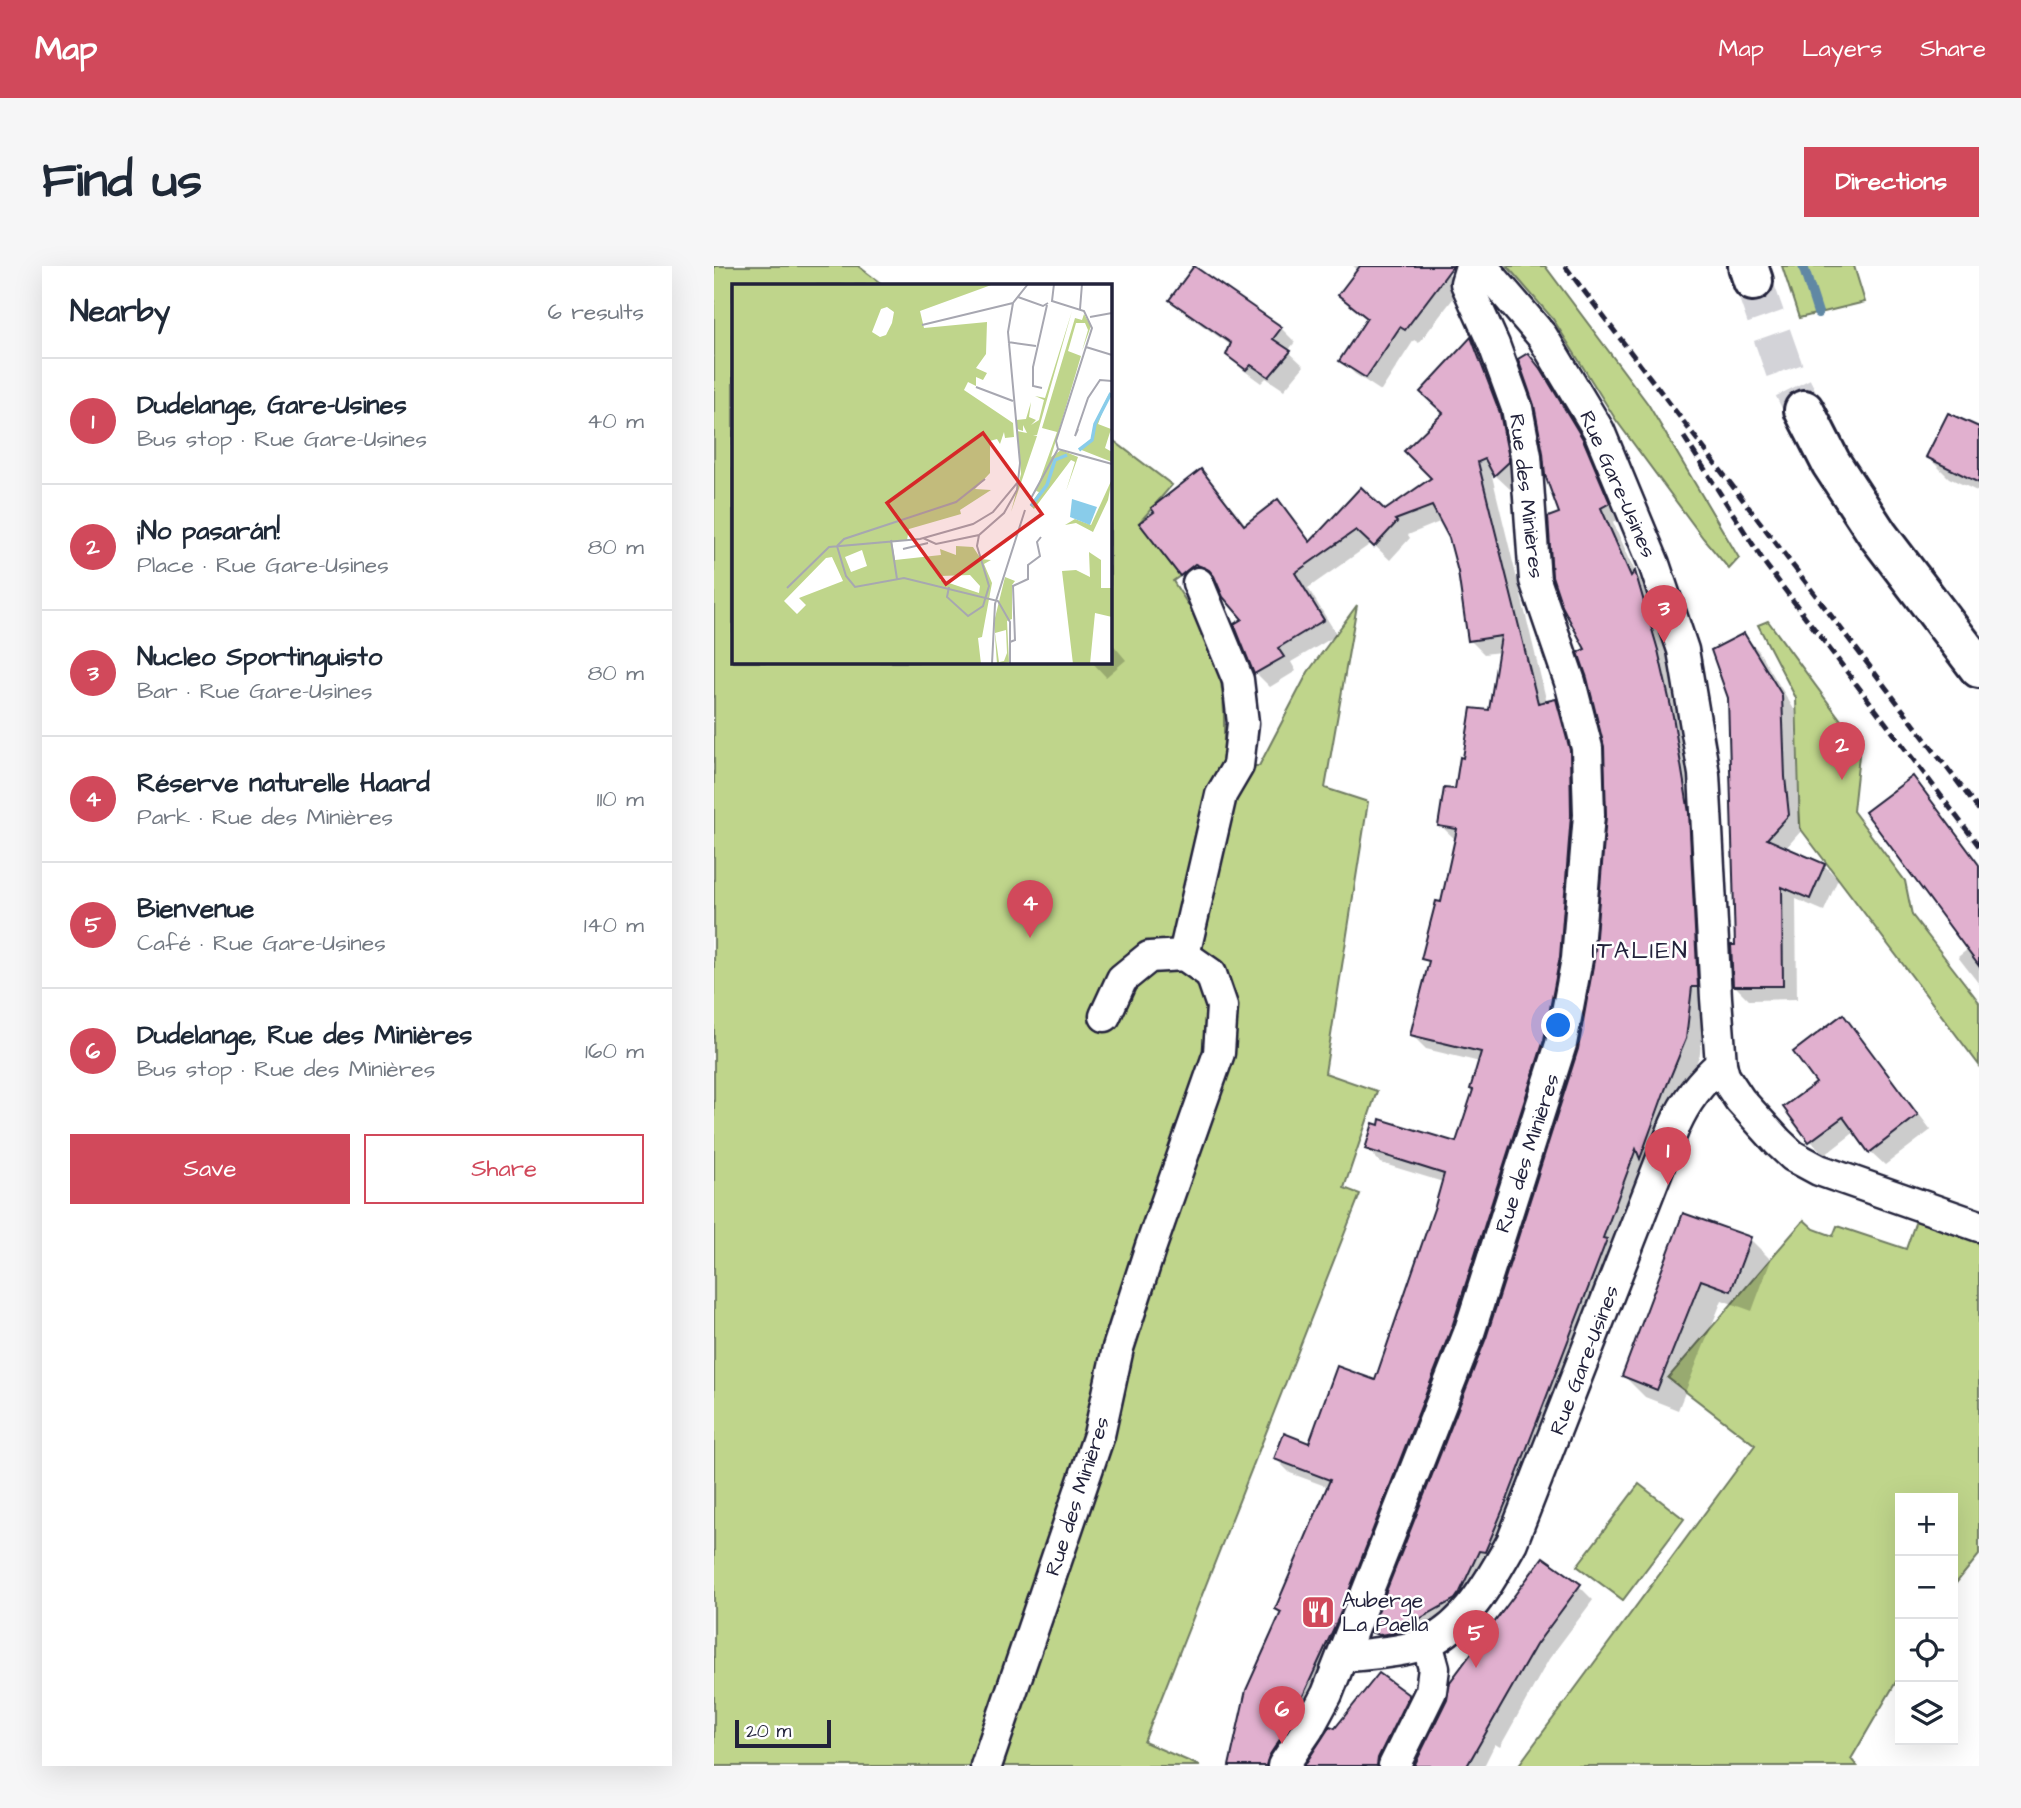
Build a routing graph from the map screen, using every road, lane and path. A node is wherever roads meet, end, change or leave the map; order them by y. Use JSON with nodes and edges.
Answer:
{"nodes":[{"id":1,"x":1471,"y":266,"type":"edge"},
{"id":2,"x":1482,"y":266,"type":"edge"},
{"id":3,"x":1804,"y":410,"type":"tunnel mouth"},
{"id":4,"x":1198,"y":583,"type":"dead end"},
{"id":5,"x":1979,"y":668,"type":"edge"},
{"id":6,"x":1184,"y":955,"type":"junction"},
{"id":7,"x":1105,"y":1016,"type":"dead end"},
{"id":8,"x":1721,"y":1064,"type":"junction"},
{"id":9,"x":1979,"y":1226,"type":"edge"},
{"id":10,"x":1427,"y":1643,"type":"junction"},
{"id":11,"x":1342,"y":1657,"type":"junction"},
{"id":12,"x":986,"y":1766,"type":"edge"},
{"id":13,"x":1283,"y":1766,"type":"edge"},
{"id":14,"x":1394,"y":1766,"type":"edge"}],
"edges":[{"from":1,"to":11,"type":"street","name":"Rue des Minières"},
{"from":2,"to":8,"type":"street","name":"Rue Gare-Usines"},
{"from":3,"to":5,"type":"main road"},
{"from":4,"to":6,"type":"street"},
{"from":6,"to":7,"type":"street"},
{"from":6,"to":12,"type":"street","name":"Rue des Minières"},
{"from":8,"to":9,"type":"street","name":"Rue Gare-Usines"},
{"from":8,"to":10,"type":"street","name":"Rue Gare-Usines"},
{"from":10,"to":11,"type":"street","name":"Rue Gare-Usines"},
{"from":10,"to":14,"type":"street"},
{"from":11,"to":13,"type":"street","name":"Rue des Minières"}]}
